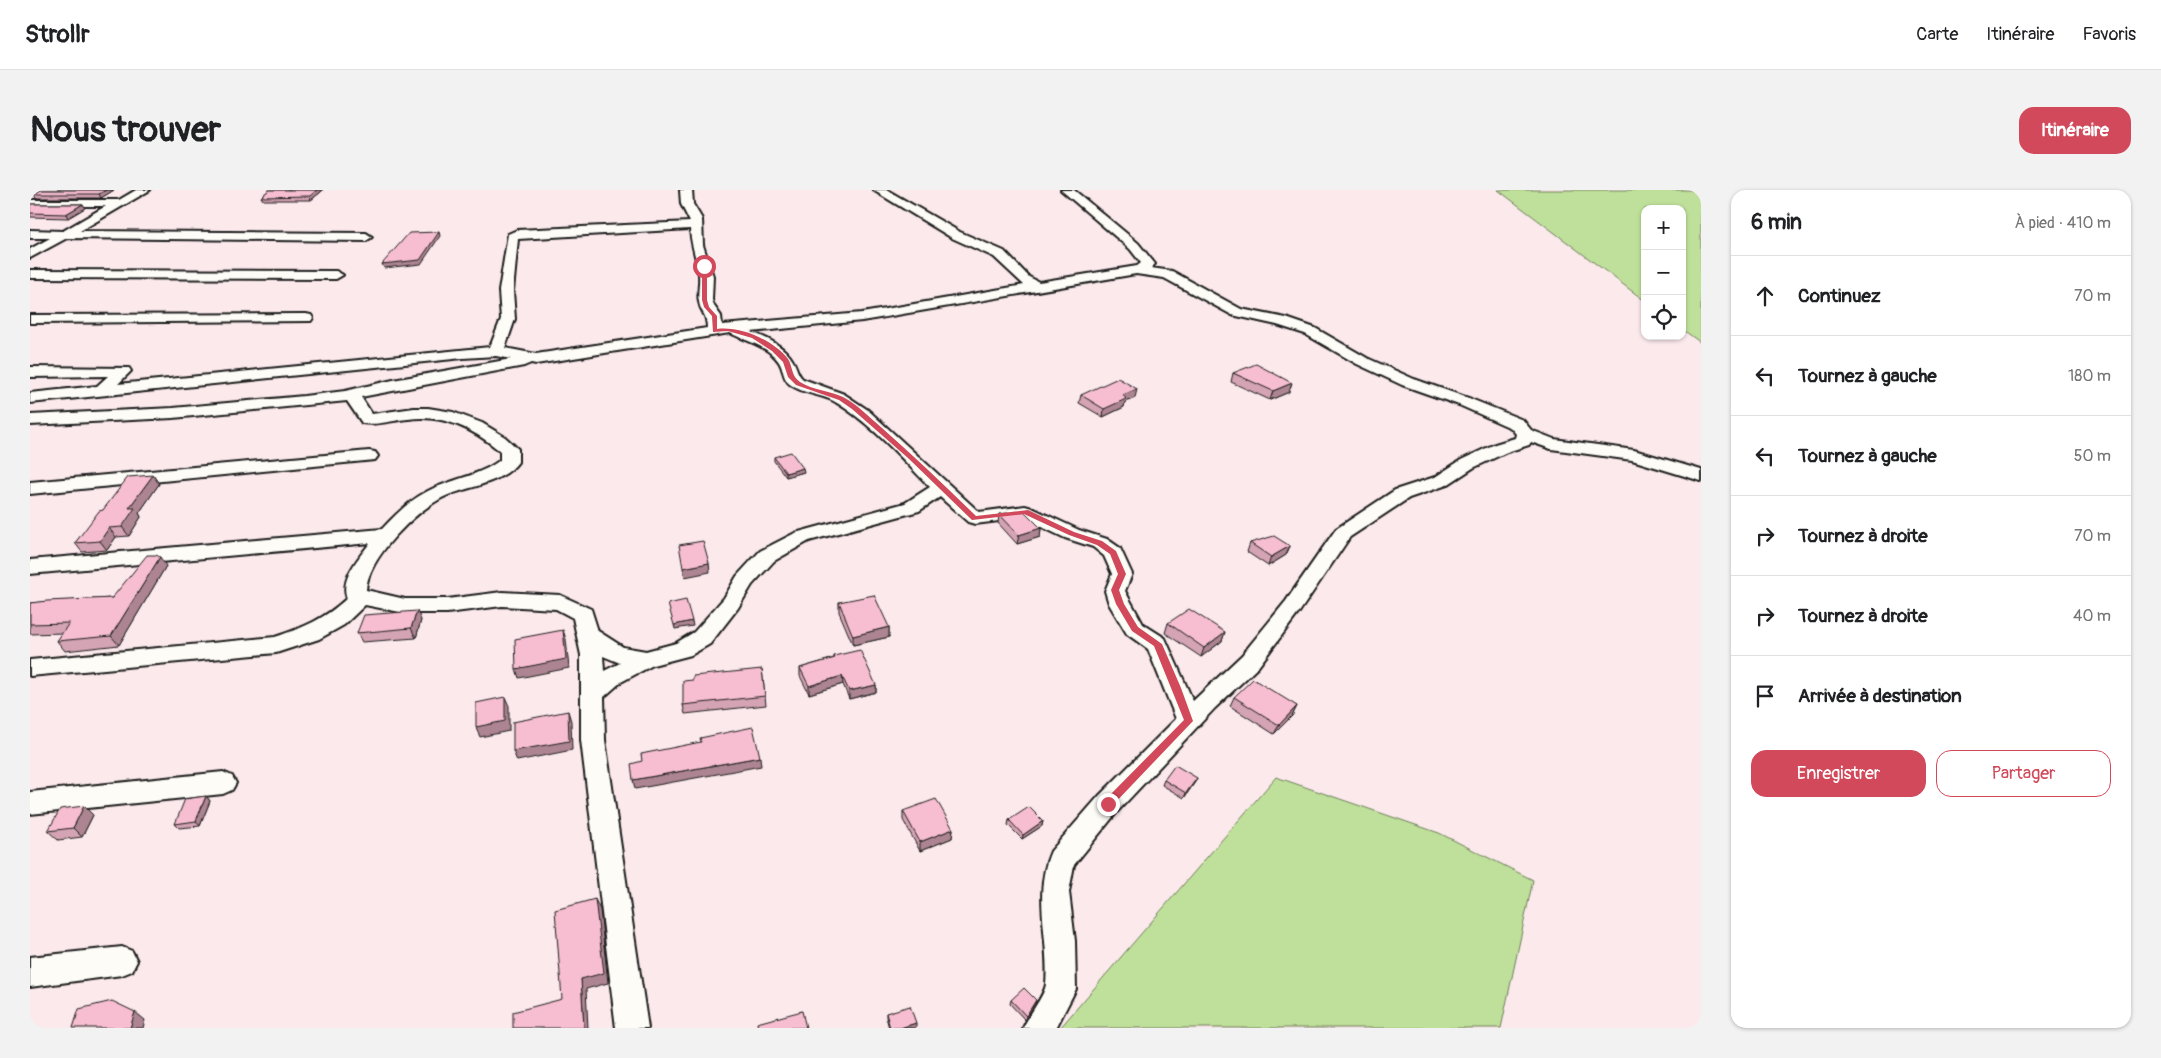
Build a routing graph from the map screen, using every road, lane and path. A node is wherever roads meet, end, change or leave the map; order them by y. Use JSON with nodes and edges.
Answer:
{"nodes":[{"id":1,"x":144,"y":190,"type":"edge"},
{"id":2,"x":686,"y":190,"type":"edge"},
{"id":3,"x":879,"y":190,"type":"edge"},
{"id":4,"x":1067,"y":190,"type":"edge"},
{"id":5,"x":30,"y":202,"type":"edge"},
{"id":6,"x":120,"y":204,"type":"junction"},
{"id":7,"x":697,"y":224,"type":"junction"},
{"id":8,"x":30,"y":234,"type":"edge"},
{"id":9,"x":65,"y":234,"type":"junction"},
{"id":10,"x":366,"y":237,"type":"dead end"},
{"id":11,"x":30,"y":254,"type":"edge"},
{"id":12,"x":1136,"y":270,"type":"junction"},
{"id":13,"x":30,"y":274,"type":"edge"},
{"id":14,"x":336,"y":274,"type":"dead end"},
{"id":15,"x":1038,"y":287,"type":"junction"},
{"id":16,"x":306,"y":318,"type":"dead end"},
{"id":17,"x":30,"y":319,"type":"edge"},
{"id":18,"x":721,"y":330,"type":"junction"},
{"id":19,"x":496,"y":351,"type":"junction"},
{"id":20,"x":536,"y":359,"type":"junction"},
{"id":21,"x":30,"y":372,"type":"edge"},
{"id":22,"x":103,"y":389,"type":"junction"},
{"id":23,"x":350,"y":395,"type":"junction"},
{"id":24,"x":30,"y":398,"type":"edge"},
{"id":25,"x":30,"y":420,"type":"edge"},
{"id":26,"x":1526,"y":434,"type":"junction"},
{"id":27,"x":369,"y":456,"type":"dead end"},
{"id":28,"x":1701,"y":476,"type":"edge"},
{"id":29,"x":30,"y":488,"type":"edge"},
{"id":30,"x":942,"y":488,"type":"junction"},
{"id":31,"x":387,"y":535,"type":"junction"},
{"id":32,"x":30,"y":566,"type":"edge"},
{"id":33,"x":362,"y":596,"type":"junction"},
{"id":34,"x":588,"y":635,"type":"junction"},
{"id":35,"x":646,"y":659,"type":"junction"},
{"id":36,"x":30,"y":668,"type":"edge"},
{"id":37,"x":592,"y":694,"type":"junction"},
{"id":38,"x":1189,"y":721,"type":"junction"},
{"id":39,"x":223,"y":782,"type":"dead end"},
{"id":40,"x":30,"y":803,"type":"edge"},
{"id":41,"x":122,"y":961,"type":"dead end"},
{"id":42,"x":30,"y":972,"type":"edge"},
{"id":43,"x":632,"y":1028,"type":"edge"},
{"id":44,"x":1039,"y":1028,"type":"edge"}],
"edges":[{"from":1,"to":6,"type":"street"},
{"from":2,"to":7,"type":"street"},
{"from":3,"to":15,"type":"street"},
{"from":4,"to":12,"type":"street"},
{"from":5,"to":6,"type":"street"},
{"from":6,"to":9,"type":"street"},
{"from":7,"to":18,"type":"street"},
{"from":7,"to":19,"type":"street"},
{"from":8,"to":9,"type":"street"},
{"from":9,"to":10,"type":"street"},
{"from":9,"to":11,"type":"street"},
{"from":12,"to":15,"type":"street"},
{"from":12,"to":26,"type":"street"},
{"from":13,"to":14,"type":"street"},
{"from":15,"to":18,"type":"street"},
{"from":16,"to":17,"type":"street"},
{"from":18,"to":20,"type":"street"},
{"from":18,"to":30,"type":"street"},
{"from":19,"to":20,"type":"street"},
{"from":19,"to":22,"type":"street"},
{"from":20,"to":23,"type":"street"},
{"from":21,"to":22,"type":"street"},
{"from":22,"to":24,"type":"street"},
{"from":23,"to":25,"type":"street"},
{"from":23,"to":31,"type":"street"},
{"from":26,"to":28,"type":"street"},
{"from":26,"to":38,"type":"street"},
{"from":27,"to":29,"type":"street"},
{"from":30,"to":35,"type":"street"},
{"from":30,"to":38,"type":"street"},
{"from":31,"to":32,"type":"street"},
{"from":31,"to":33,"type":"street"},
{"from":33,"to":34,"type":"street"},
{"from":33,"to":36,"type":"street"},
{"from":34,"to":35,"type":"street"},
{"from":34,"to":37,"type":"street"},
{"from":35,"to":37,"type":"street"},
{"from":37,"to":43,"type":"street"},
{"from":38,"to":44,"type":"street"},
{"from":39,"to":40,"type":"street"},
{"from":41,"to":42,"type":"street"}]}
